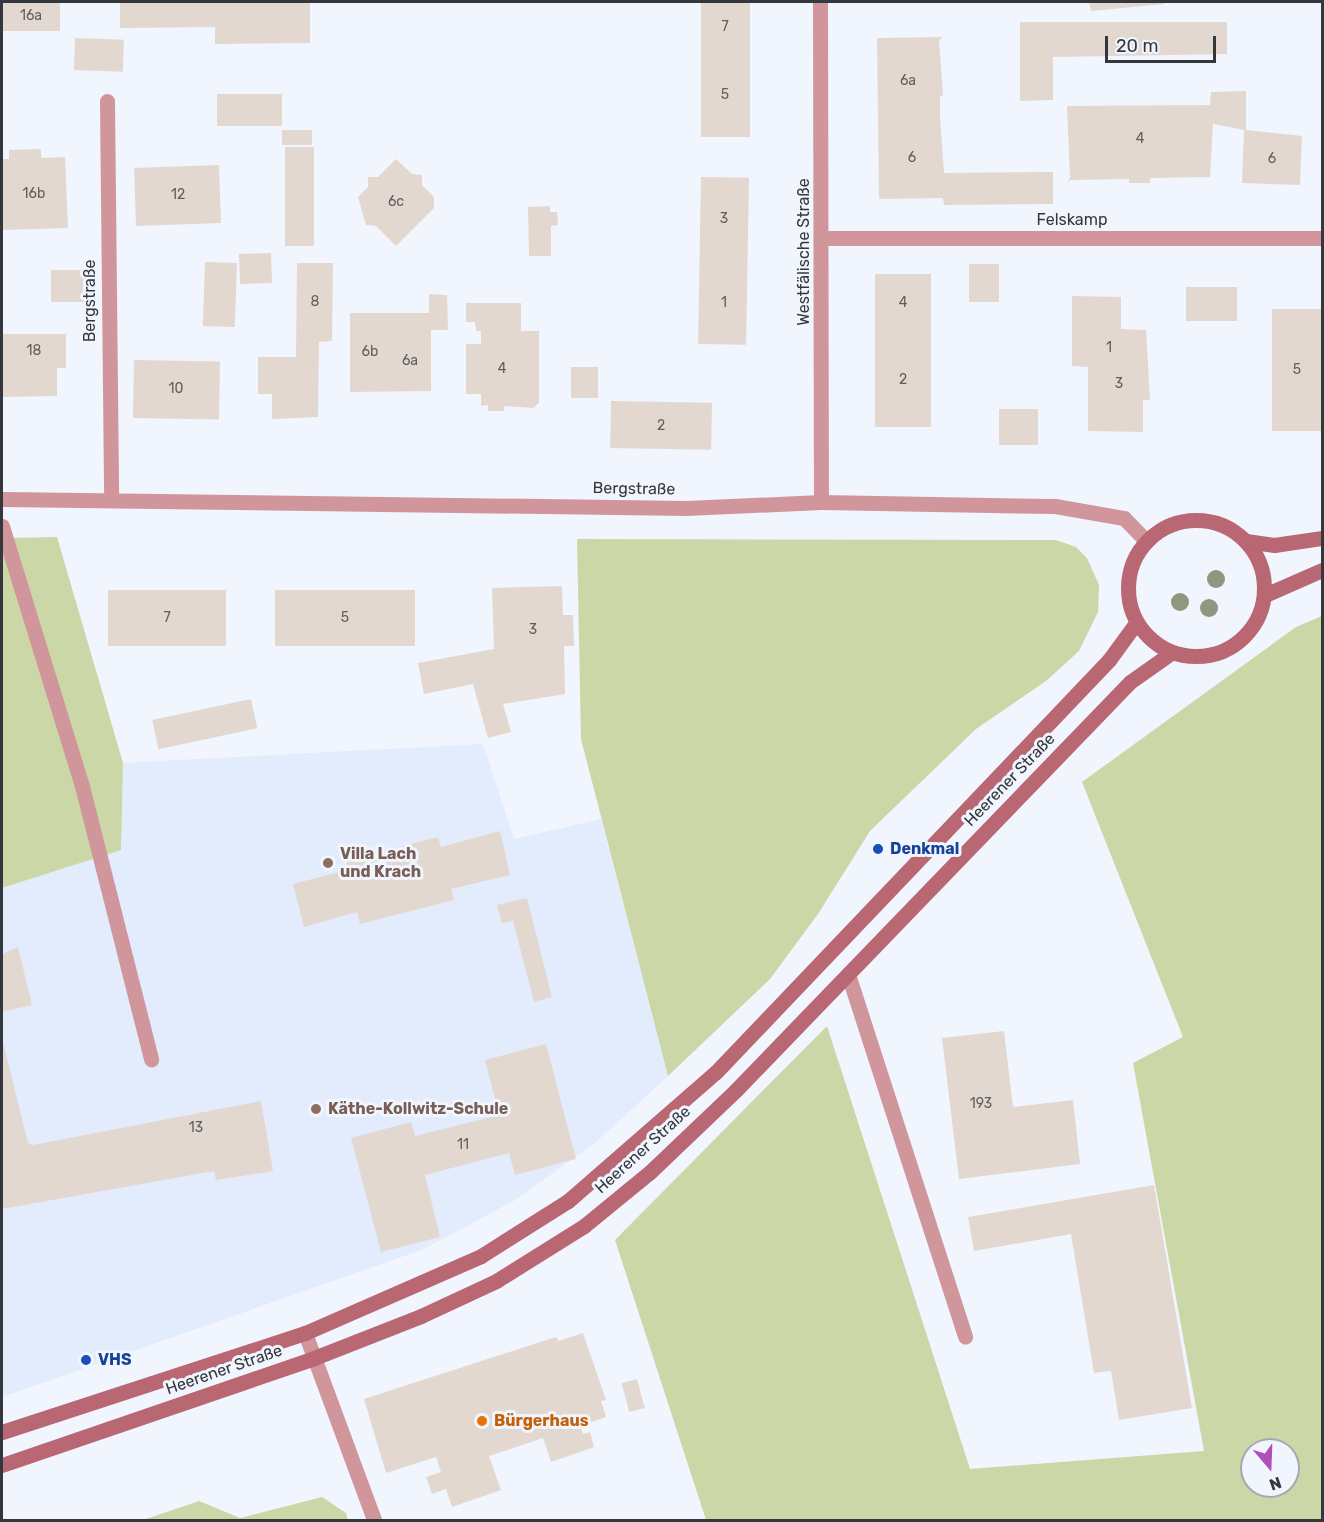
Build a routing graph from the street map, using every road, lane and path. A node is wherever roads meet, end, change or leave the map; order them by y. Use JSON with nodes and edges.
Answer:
{"nodes":[{"id":1,"x":820,"y":2,"type":"edge"},
{"id":2,"x":107,"y":101,"type":"dead end"},
{"id":3,"x":822,"y":238,"type":"junction"},
{"id":4,"x":1323,"y":238,"type":"edge"},
{"id":5,"x":2,"y":499,"type":"edge"},
{"id":6,"x":111,"y":500,"type":"junction"},
{"id":7,"x":821,"y":502,"type":"junction"},
{"id":8,"x":2,"y":526,"type":"edge"},
{"id":9,"x":1323,"y":538,"type":"edge"},
{"id":10,"x":1146,"y":541,"type":"junction"},
{"id":11,"x":1246,"y":542,"type":"junction"},
{"id":12,"x":1323,"y":570,"type":"edge"},
{"id":13,"x":1265,"y":595,"type":"junction"},
{"id":14,"x":1136,"y":623,"type":"junction"},
{"id":15,"x":1171,"y":652,"type":"junction"},
{"id":16,"x":848,"y":974,"type":"junction"},
{"id":17,"x":151,"y":1059,"type":"dead end"},
{"id":18,"x":305,"y":1334,"type":"junction"},
{"id":19,"x":965,"y":1337,"type":"dead end"},
{"id":20,"x":314,"y":1358,"type":"junction"},
{"id":21,"x":2,"y":1432,"type":"edge"},
{"id":22,"x":2,"y":1465,"type":"edge"},
{"id":23,"x":374,"y":1521,"type":"edge"}],
"edges":[{"from":1,"to":3,"type":"street","name":"Westfälische Straße"},
{"from":2,"to":6,"type":"street","name":"Bergstraße"},
{"from":3,"to":4,"type":"street","name":"Felskamp"},
{"from":3,"to":7,"type":"street","name":"Westfälische Straße"},
{"from":5,"to":6,"type":"street","name":"Bergstraße"},
{"from":6,"to":7,"type":"street","name":"Bergstraße"},
{"from":7,"to":10,"type":"street","name":"Bergstraße"},
{"from":8,"to":17,"type":"street"},
{"from":9,"to":11,"type":"main road"},
{"from":10,"to":11,"type":"main road"},
{"from":10,"to":14,"type":"main road"},
{"from":11,"to":13,"type":"main road"},
{"from":12,"to":13,"type":"main road"},
{"from":13,"to":15,"type":"main road"},
{"from":14,"to":15,"type":"main road"},
{"from":14,"to":18,"type":"main road","name":"Heerener Straße"},
{"from":15,"to":16,"type":"main road","name":"Heerener Straße"},
{"from":16,"to":19,"type":"street"},
{"from":16,"to":20,"type":"main road","name":"Heerener Straße"},
{"from":18,"to":20,"type":"street"},
{"from":18,"to":21,"type":"main road","name":"Heerener Straße"},
{"from":20,"to":22,"type":"main road","name":"Heerener Straße"},
{"from":20,"to":23,"type":"street"}]}
